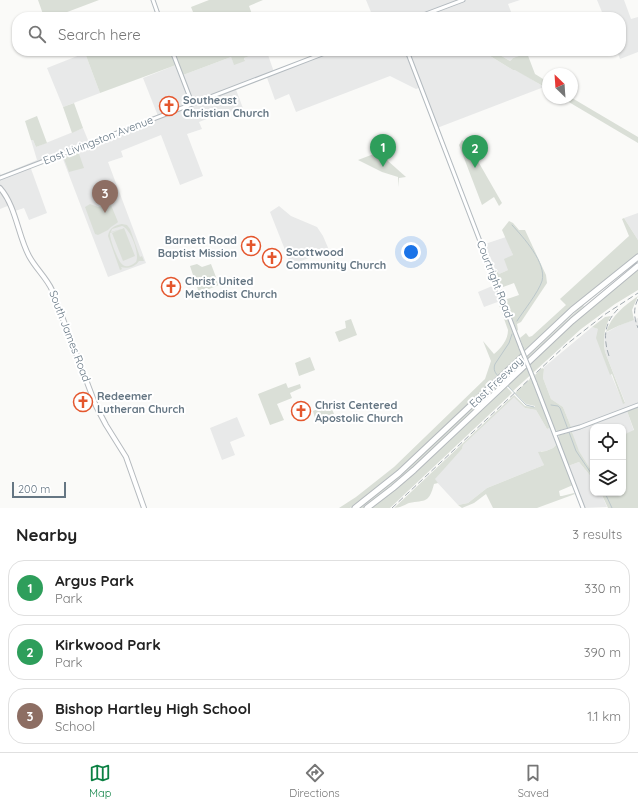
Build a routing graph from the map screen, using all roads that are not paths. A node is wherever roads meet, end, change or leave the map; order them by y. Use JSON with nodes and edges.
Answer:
{"nodes":[{"id":1,"x":153,"y":0,"type":"edge"},
{"id":2,"x":463,"y":0,"type":"edge"},
{"id":3,"x":157,"y":12,"type":"edge"},
{"id":4,"x":430,"y":12,"type":"edge"},
{"id":5,"x":174,"y":56,"type":"edge"},
{"id":6,"x":317,"y":56,"type":"edge"},
{"id":7,"x":409,"y":56,"type":"edge"},
{"id":8,"x":192,"y":103,"type":"junction"},
{"id":9,"x":0,"y":178,"type":"edge"},
{"id":10,"x":0,"y":188,"type":"edge"},
{"id":11,"x":638,"y":257,"type":"edge"},
{"id":12,"x":638,"y":266,"type":"edge"},
{"id":13,"x":638,"y":405,"type":"edge"},
{"id":14,"x":555,"y":434,"type":"junction"},
{"id":15,"x":145,"y":508,"type":"edge"},
{"id":16,"x":355,"y":508,"type":"edge"},
{"id":17,"x":367,"y":508,"type":"edge"},
{"id":18,"x":583,"y":508,"type":"edge"}],
"edges":[{"from":1,"to":3,"type":"street"},
{"from":2,"to":4,"type":"street"},
{"from":5,"to":8,"type":"street"},
{"from":6,"to":8,"type":"street","name":"East Livingston Avenue"},
{"from":7,"to":14,"type":"street","name":"Courtright Road","bridge":true},
{"from":8,"to":9,"type":"street","name":"East Livingston Avenue"},
{"from":10,"to":15,"type":"main road","name":"South James Road"},
{"from":11,"to":16,"type":"highway","name":"East Freeway"},
{"from":12,"to":17,"type":"highway","name":"East Freeway"},
{"from":13,"to":14,"type":"street"},
{"from":14,"to":18,"type":"street","name":"Courtright Road"}]}
